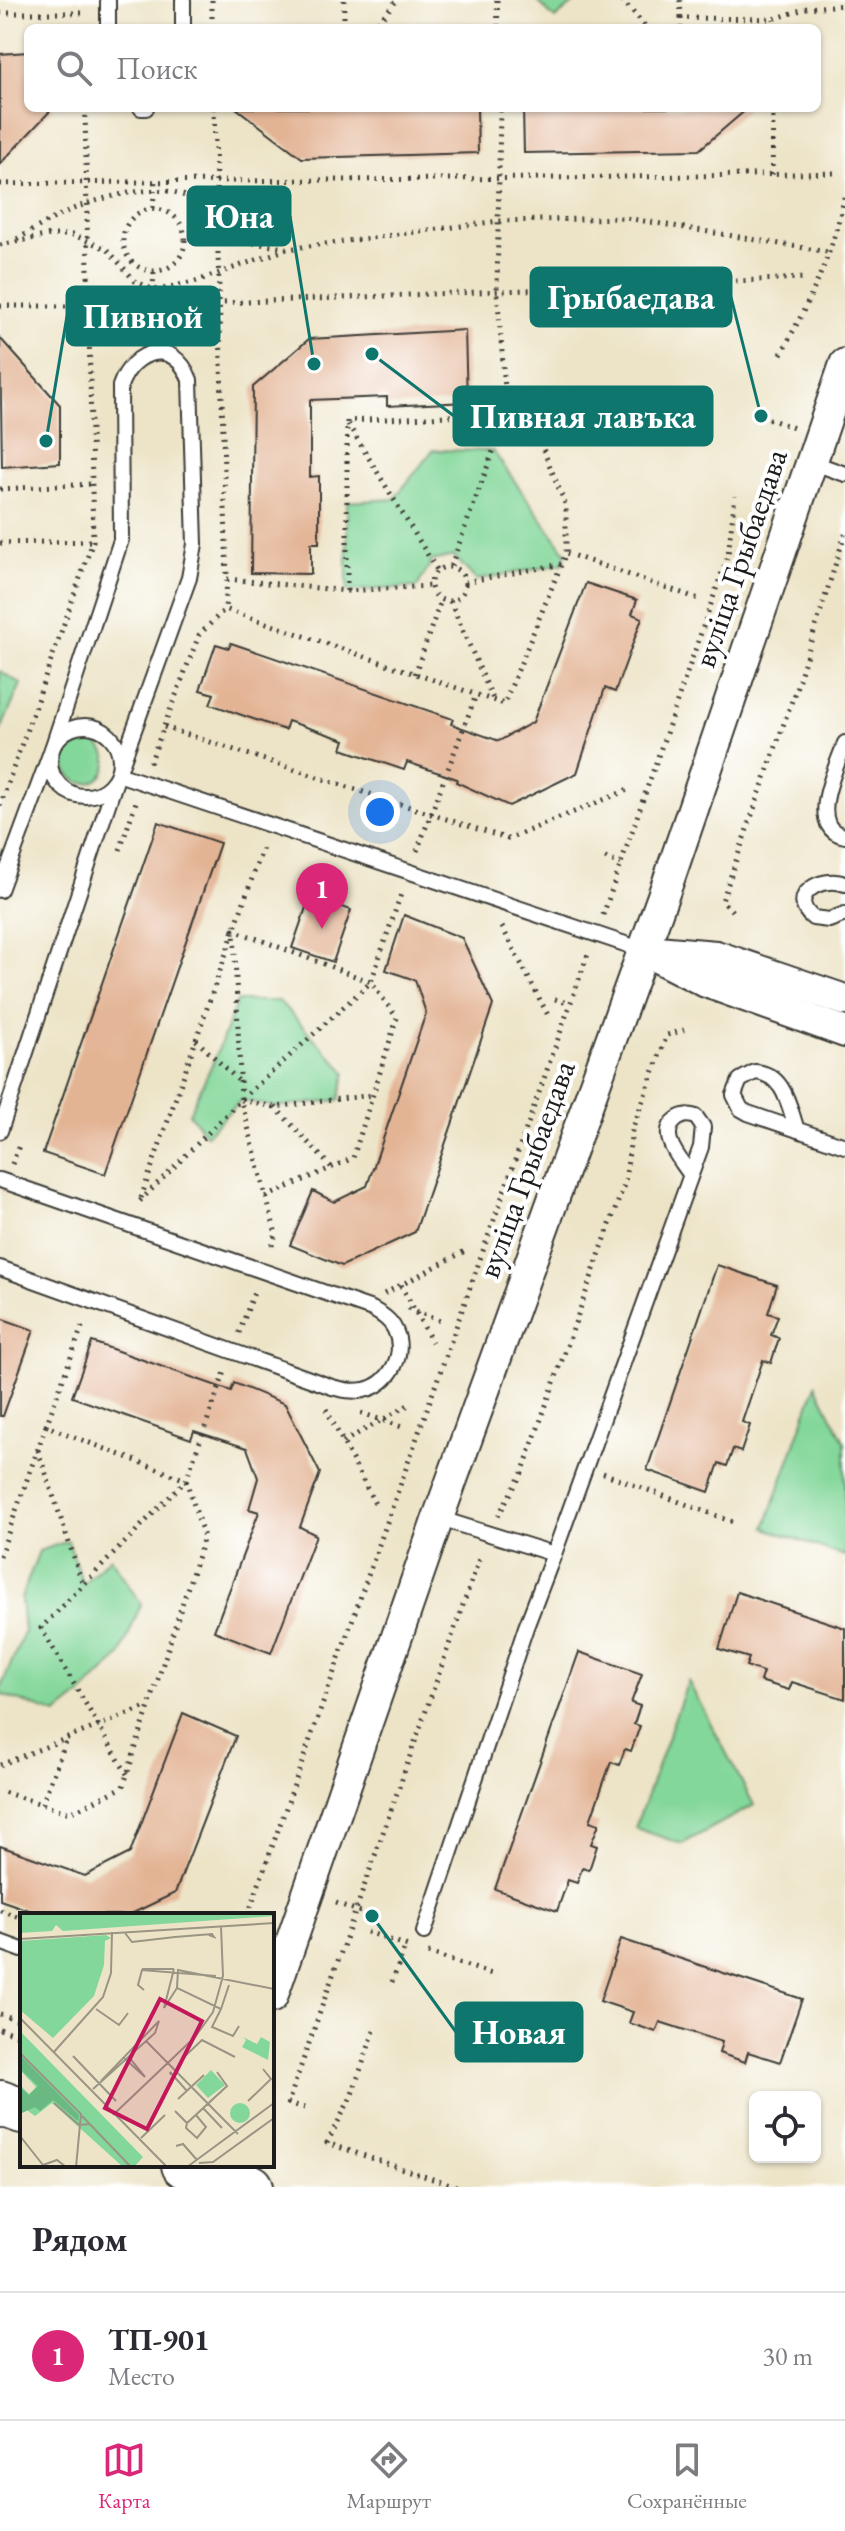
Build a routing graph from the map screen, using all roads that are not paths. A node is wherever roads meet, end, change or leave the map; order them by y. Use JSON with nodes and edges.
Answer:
{"nodes":[{"id":1,"x":108,"y":0,"type":"edge"},
{"id":2,"x":183,"y":0,"type":"edge"},
{"id":3,"x":108,"y":24,"type":"edge"},
{"id":4,"x":183,"y":24,"type":"edge"},
{"id":5,"x":845,"y":364,"type":"edge"},
{"id":6,"x":811,"y":462,"type":"junction"},
{"id":7,"x":845,"y":474,"type":"edge"},
{"id":8,"x":845,"y":743,"type":"edge"},
{"id":9,"x":52,"y":749,"type":"junction"},
{"id":10,"x":840,"y":773,"type":"edge"},
{"id":11,"x":118,"y":774,"type":"junction"},
{"id":12,"x":845,"y":836,"type":"edge"},
{"id":13,"x":845,"y":884,"type":"edge"},
{"id":14,"x":0,"y":890,"type":"edge"},
{"id":15,"x":845,"y":914,"type":"edge"},
{"id":16,"x":643,"y":950,"type":"junction"},
{"id":17,"x":845,"y":1000,"type":"edge"},
{"id":18,"x":845,"y":1032,"type":"edge"},
{"id":19,"x":797,"y":1130,"type":"junction"},
{"id":20,"x":0,"y":1131,"type":"edge"},
{"id":21,"x":845,"y":1146,"type":"edge"},
{"id":22,"x":690,"y":1174,"type":"dead end"},
{"id":23,"x":3,"y":1181,"type":"edge"},
{"id":24,"x":0,"y":1268,"type":"edge"},
{"id":25,"x":438,"y":1518,"type":"junction"},
{"id":26,"x":554,"y":1554,"type":"junction"},
{"id":27,"x":424,"y":1932,"type":"dead end"},
{"id":28,"x":0,"y":1942,"type":"edge"},
{"id":29,"x":20,"y":1949,"type":"edge"},
{"id":30,"x":274,"y":1991,"type":"edge"},
{"id":31,"x":0,"y":2103,"type":"edge"},
{"id":32,"x":20,"y":2110,"type":"edge"},
{"id":33,"x":203,"y":2173,"type":"edge"},
{"id":34,"x":251,"y":2187,"type":"edge"}],
"edges":[{"from":1,"to":3,"type":"lane"},
{"from":2,"to":4,"type":"lane"},
{"from":5,"to":6,"type":"street","name":"вуліца Грыбаедава"},
{"from":6,"to":7,"type":"lane"},
{"from":6,"to":16,"type":"street","name":"вуліца Грыбаедава"},
{"from":8,"to":10,"type":"lane"},
{"from":9,"to":11,"type":"lane"},
{"from":9,"to":11,"type":"lane"},
{"from":9,"to":11,"type":"lane"},
{"from":9,"to":14,"type":"lane"},
{"from":10,"to":12,"type":"lane"},
{"from":11,"to":16,"type":"lane"},
{"from":11,"to":20,"type":"lane"},
{"from":13,"to":15,"type":"lane"},
{"from":16,"to":17,"type":"street"},
{"from":16,"to":18,"type":"street"},
{"from":16,"to":25,"type":"street","name":"вуліца Грыбаедава"},
{"from":19,"to":19,"type":"lane"},
{"from":19,"to":21,"type":"lane"},
{"from":22,"to":26,"type":"lane"},
{"from":23,"to":24,"type":"lane"},
{"from":25,"to":26,"type":"lane"},
{"from":25,"to":30,"type":"street","name":"вуліца Грыбаедава"},
{"from":26,"to":27,"type":"lane"},
{"from":28,"to":29,"type":"lane"},
{"from":31,"to":32,"type":"highway"},
{"from":33,"to":34,"type":"highway"}]}
